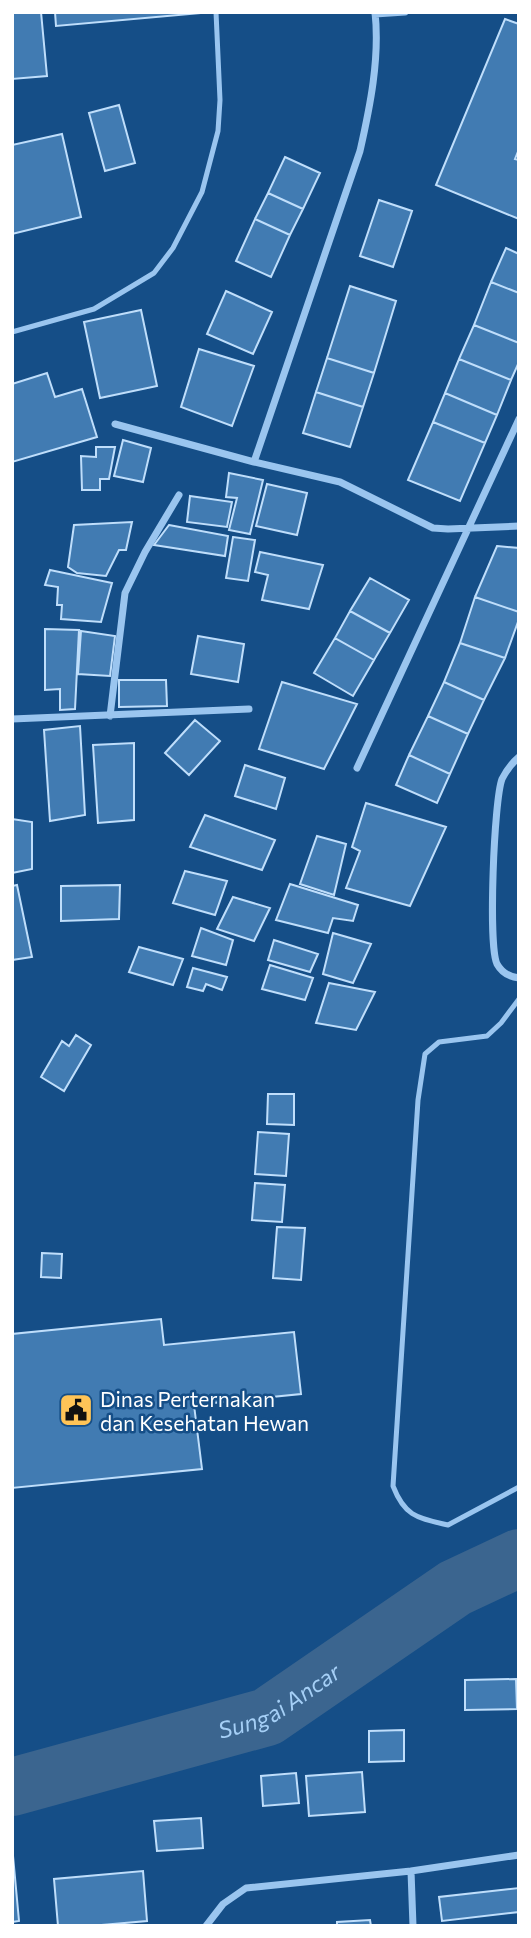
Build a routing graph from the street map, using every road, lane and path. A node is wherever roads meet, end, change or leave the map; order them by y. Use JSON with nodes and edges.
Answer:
{"nodes":[{"id":1,"x":216,"y":12,"type":"edge"},
{"id":2,"x":405,"y":12,"type":"edge"},
{"id":3,"x":375,"y":13,"type":"edge"},
{"id":4,"x":12,"y":332,"type":"edge"},
{"id":5,"x":519,"y":419,"type":"edge"},
{"id":6,"x":115,"y":424,"type":"dead end"},
{"id":7,"x":254,"y":462,"type":"junction"},
{"id":8,"x":179,"y":495,"type":"dead end"},
{"id":9,"x":519,"y":526,"type":"edge"},
{"id":10,"x":469,"y":528,"type":"junction"},
{"id":11,"x":249,"y":709,"type":"dead end"},
{"id":12,"x":110,"y":716,"type":"junction"},
{"id":13,"x":12,"y":719,"type":"edge"},
{"id":14,"x":519,"y":757,"type":"edge"},
{"id":15,"x":357,"y":768,"type":"dead end"},
{"id":16,"x":519,"y":978,"type":"edge"},
{"id":17,"x":519,"y":999,"type":"edge"},
{"id":18,"x":519,"y":1487,"type":"edge"},
{"id":19,"x":519,"y":1855,"type":"edge"},
{"id":20,"x":411,"y":1871,"type":"junction"},
{"id":21,"x":206,"y":1926,"type":"edge"},
{"id":22,"x":413,"y":1926,"type":"edge"}],
"edges":[{"from":1,"to":4,"type":"lane"},
{"from":2,"to":3,"type":"street"},
{"from":3,"to":7,"type":"street"},
{"from":5,"to":10,"type":"street"},
{"from":6,"to":7,"type":"street"},
{"from":7,"to":10,"type":"street"},
{"from":8,"to":12,"type":"street"},
{"from":9,"to":10,"type":"street"},
{"from":10,"to":15,"type":"street"},
{"from":11,"to":12,"type":"street"},
{"from":12,"to":13,"type":"street"},
{"from":14,"to":16,"type":"street"},
{"from":17,"to":18,"type":"lane"},
{"from":19,"to":20,"type":"street"},
{"from":20,"to":21,"type":"street"},
{"from":20,"to":22,"type":"street"}]}
